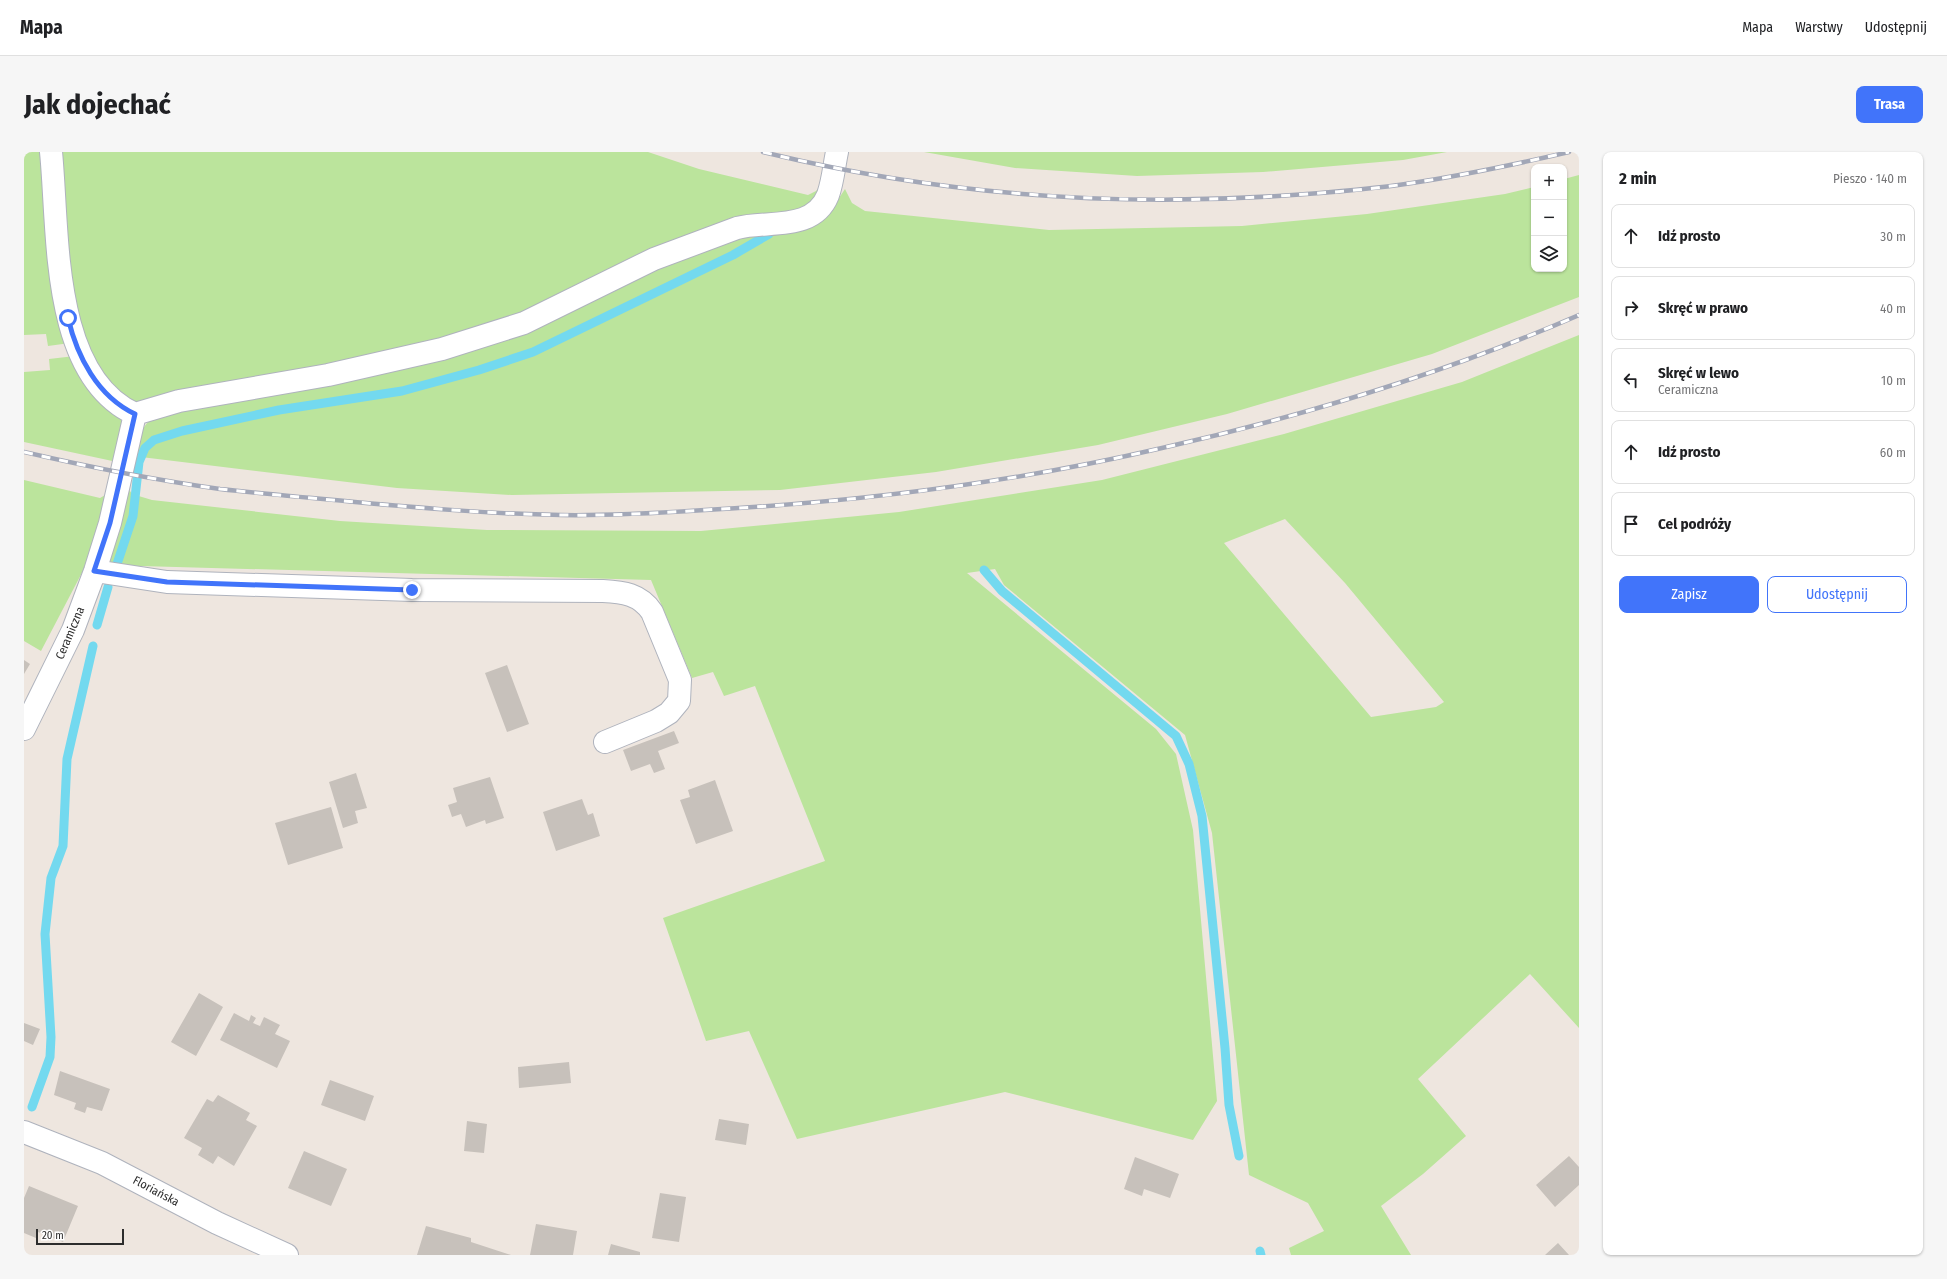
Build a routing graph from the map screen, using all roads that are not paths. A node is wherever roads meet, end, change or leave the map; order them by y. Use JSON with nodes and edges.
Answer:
{"nodes":[{"id":1,"x":51,"y":152,"type":"edge"},
{"id":2,"x":837,"y":152,"type":"edge"},
{"id":3,"x":135,"y":414,"type":"junction"},
{"id":4,"x":94,"y":571,"type":"junction"},
{"id":5,"x":24,"y":729,"type":"edge"},
{"id":6,"x":604,"y":742,"type":"dead end"},
{"id":7,"x":24,"y":1132,"type":"edge"},
{"id":8,"x":287,"y":1255,"type":"edge"}],
"edges":[{"from":1,"to":3,"type":"street"},
{"from":2,"to":3,"type":"street"},
{"from":3,"to":4,"type":"street","name":"Ceramiczna"},
{"from":4,"to":5,"type":"street","name":"Ceramiczna"},
{"from":4,"to":6,"type":"street"},
{"from":7,"to":8,"type":"street","name":"Floriańska"}]}
